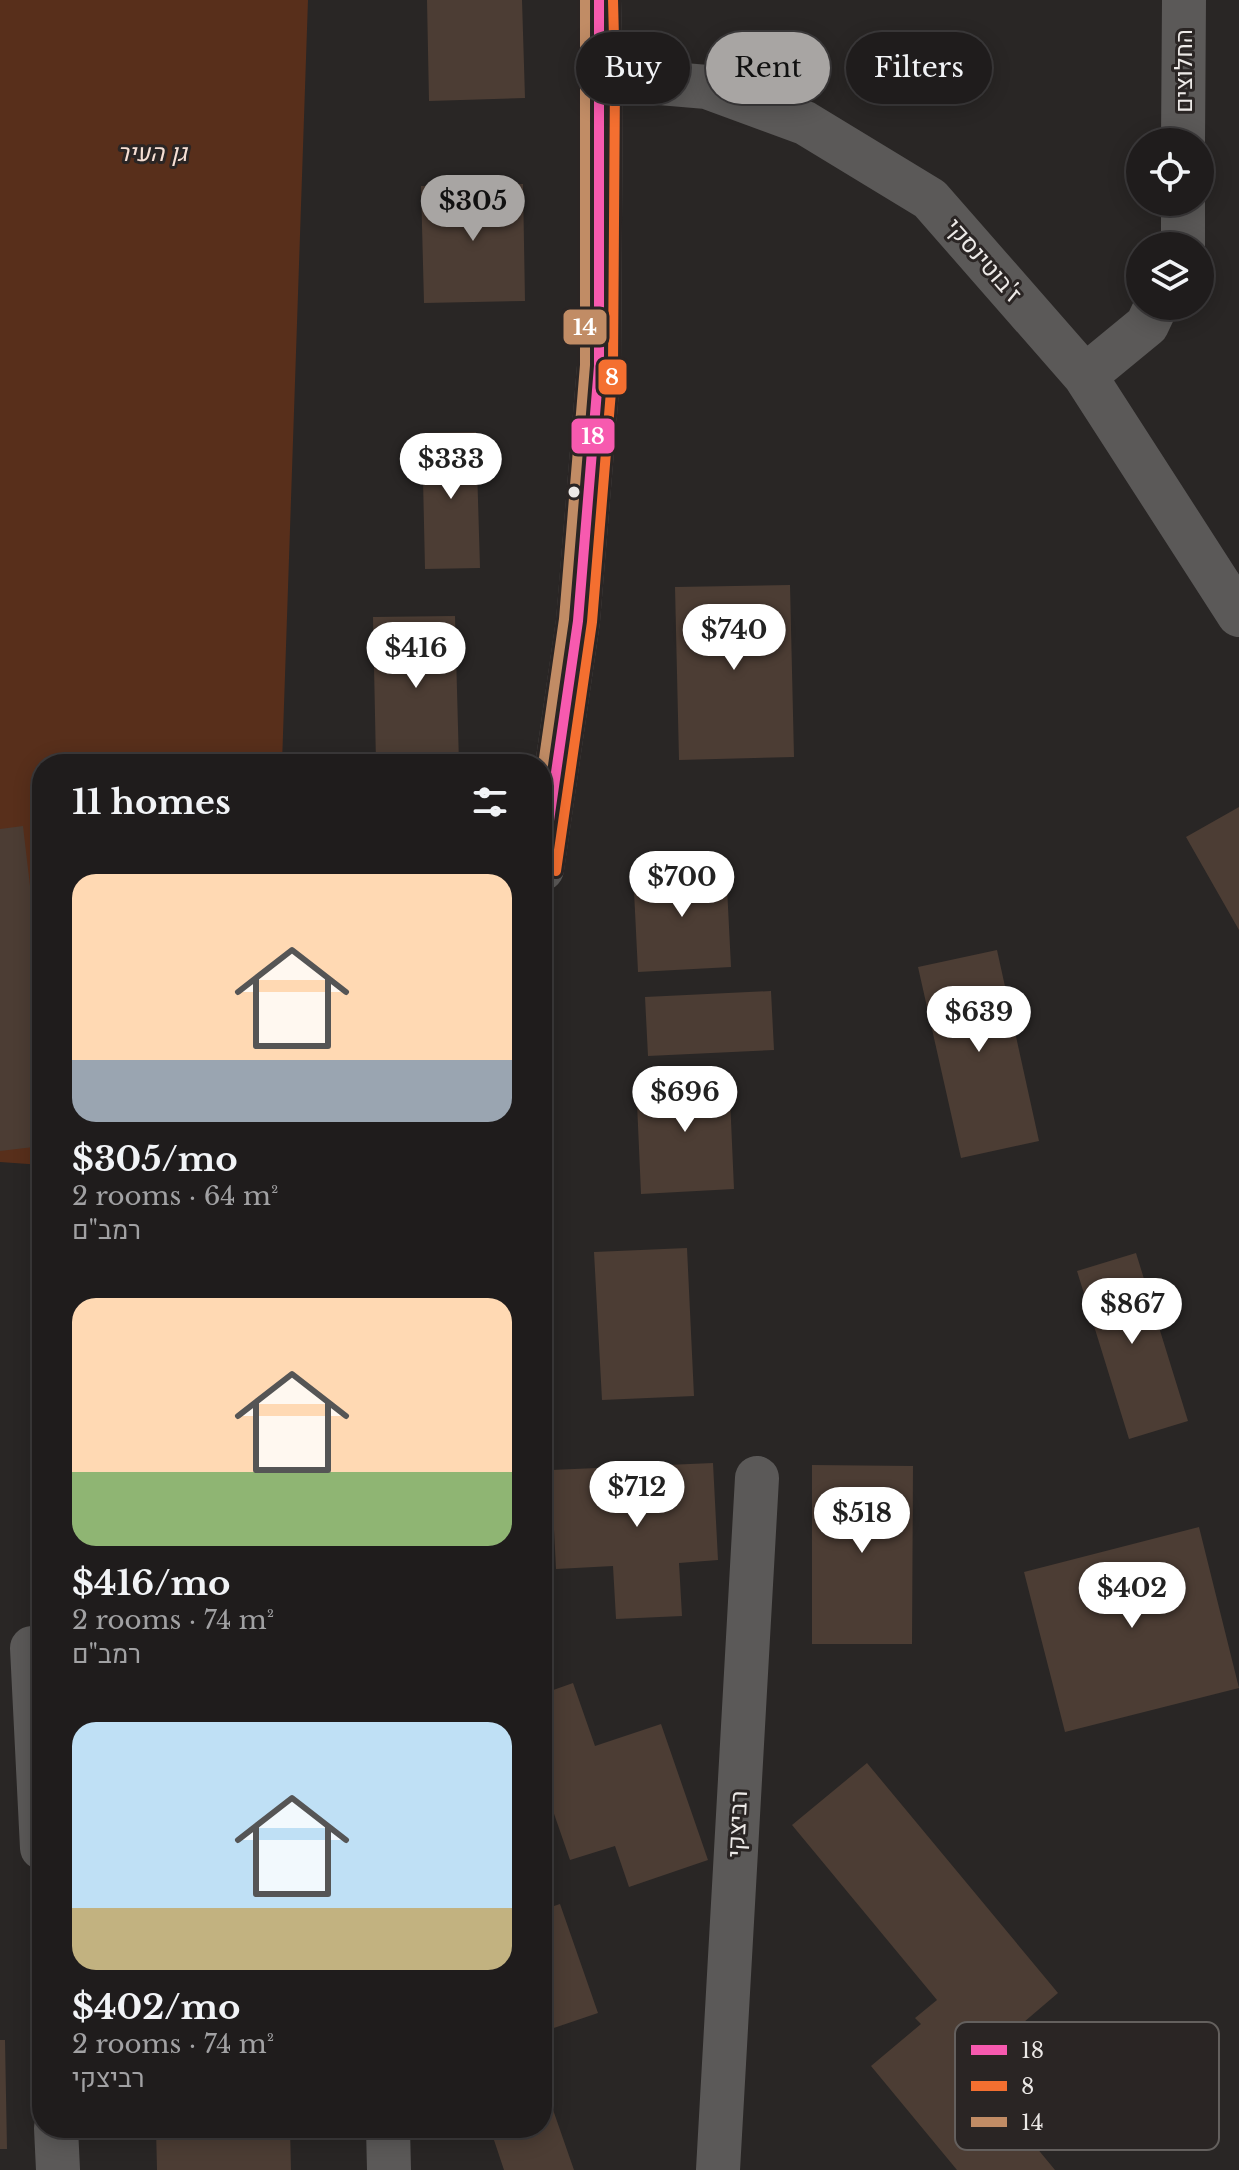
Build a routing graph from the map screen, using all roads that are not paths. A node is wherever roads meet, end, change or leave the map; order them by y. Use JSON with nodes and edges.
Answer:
{"nodes":[{"id":1,"x":599,"y":0,"type":"edge"},
{"id":2,"x":1184,"y":0,"type":"edge"},
{"id":3,"x":600,"y":32,"type":"edge"},
{"id":4,"x":690,"y":86,"type":"edge"},
{"id":5,"x":601,"y":104,"type":"edge"},
{"id":6,"x":1183,"y":128,"type":"edge"},
{"id":7,"x":1149,"y":320,"type":"edge"},
{"id":8,"x":1085,"y":376,"type":"junction"},
{"id":9,"x":1239,"y":615,"type":"edge"},
{"id":10,"x":552,"y":800,"type":"edge"},
{"id":11,"x":757,"y":1478,"type":"dead end"},
{"id":12,"x":56,"y":2138,"type":"edge"},
{"id":13,"x":388,"y":2138,"type":"edge"},
{"id":14,"x":58,"y":2170,"type":"edge"},
{"id":15,"x":389,"y":2170,"type":"edge"},
{"id":16,"x":718,"y":2170,"type":"edge"}],
"edges":[{"from":1,"to":3,"type":"street"},
{"from":2,"to":6,"type":"street","name":"החלוצים"},
{"from":4,"to":8,"type":"street","name":"ז'בוטינסקי"},
{"from":5,"to":10,"type":"street"},
{"from":7,"to":8,"type":"street"},
{"from":8,"to":9,"type":"street","name":"ז'בוטינסקי"},
{"from":11,"to":16,"type":"street","name":"רביצקי"},
{"from":12,"to":14,"type":"street"},
{"from":13,"to":15,"type":"street"}]}
